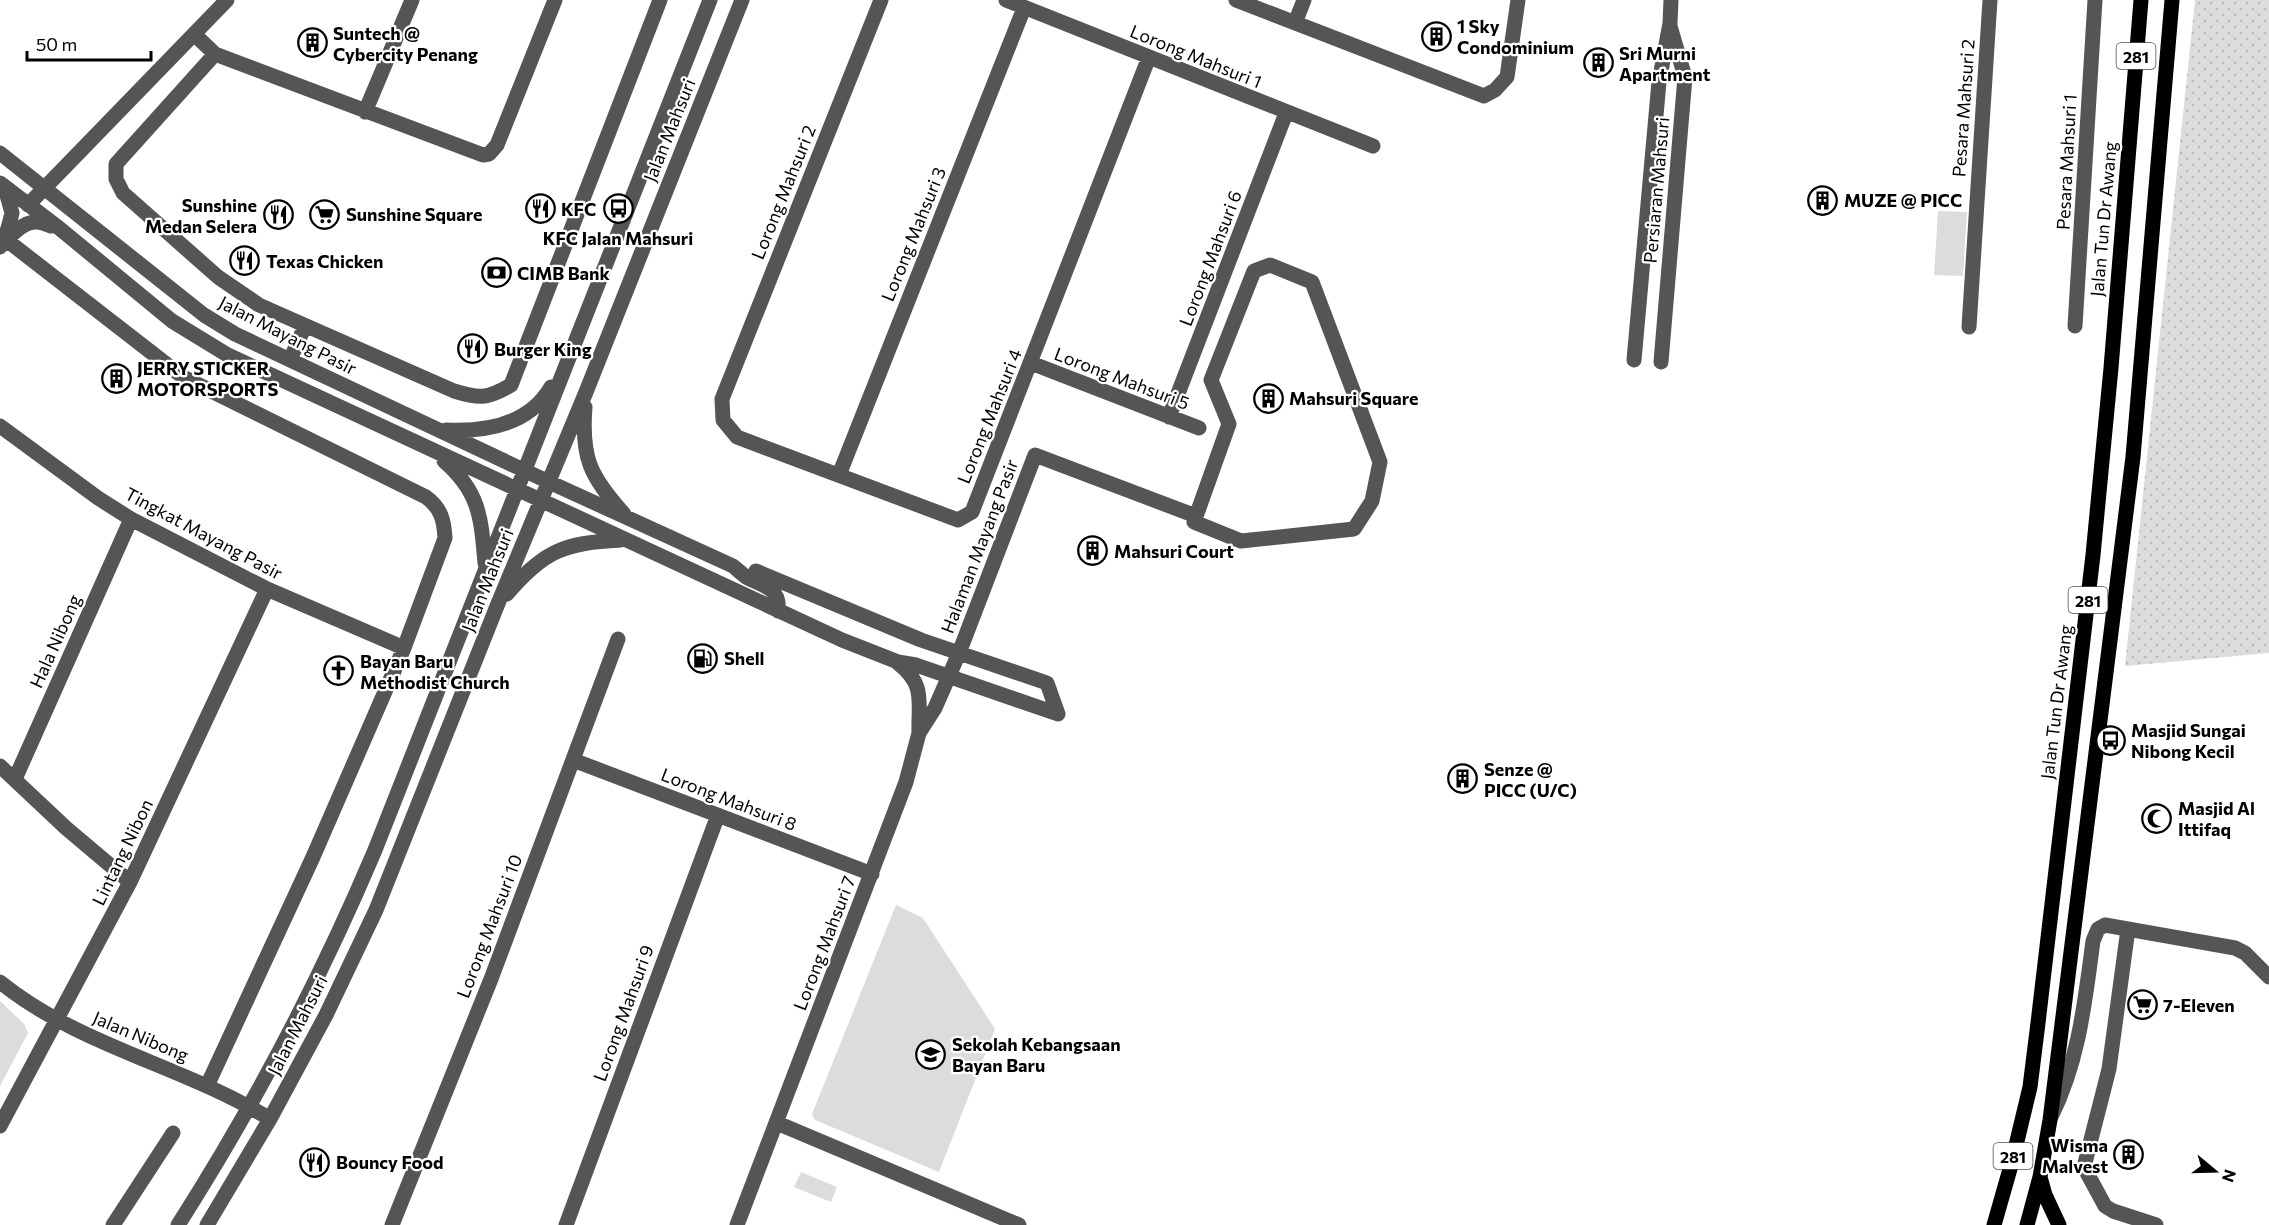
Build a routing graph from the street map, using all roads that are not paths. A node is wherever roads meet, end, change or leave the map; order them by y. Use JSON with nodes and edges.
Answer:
{"nodes":[{"id":1,"x":226,"y":0,"type":"edge"},
{"id":2,"x":412,"y":0,"type":"edge"},
{"id":3,"x":555,"y":0,"type":"edge"},
{"id":4,"x":660,"y":0,"type":"edge"},
{"id":5,"x":710,"y":0,"type":"edge"},
{"id":6,"x":742,"y":0,"type":"edge"},
{"id":7,"x":881,"y":0,"type":"edge"},
{"id":8,"x":1006,"y":0,"type":"edge"},
{"id":9,"x":1236,"y":0,"type":"edge"},
{"id":10,"x":1304,"y":0,"type":"edge"},
{"id":11,"x":1518,"y":0,"type":"edge"},
{"id":12,"x":1671,"y":0,"type":"edge"},
{"id":13,"x":1989,"y":0,"type":"edge"},
{"id":14,"x":2095,"y":0,"type":"edge"},
{"id":15,"x":2141,"y":0,"type":"edge"},
{"id":16,"x":2172,"y":0,"type":"edge"},
{"id":17,"x":1024,"y":8,"type":"junction"},
{"id":18,"x":1295,"y":23,"type":"junction"},
{"id":19,"x":1670,"y":23,"type":"junction"},
{"id":20,"x":194,"y":34,"type":"junction"},
{"id":21,"x":215,"y":54,"type":"junction"},
{"id":22,"x":1149,"y":57,"type":"junction"},
{"id":23,"x":365,"y":112,"type":"junction"},
{"id":24,"x":1286,"y":113,"type":"junction"},
{"id":25,"x":1373,"y":146,"type":"dead end"},
{"id":26,"x":0,"y":153,"type":"edge"},
{"id":27,"x":2,"y":185,"type":"edge"},
{"id":28,"x":44,"y":187,"type":"junction"},
{"id":29,"x":28,"y":205,"type":"junction"},
{"id":30,"x":59,"y":228,"type":"junction"},
{"id":31,"x":2,"y":241,"type":"edge"},
{"id":32,"x":304,"y":326,"type":"junction"},
{"id":33,"x":2075,"y":326,"type":"dead end"},
{"id":34,"x":1969,"y":327,"type":"dead end"},
{"id":35,"x":567,"y":359,"type":"junction"},
{"id":36,"x":290,"y":360,"type":"junction"},
{"id":37,"x":1634,"y":360,"type":"dead end"},
{"id":38,"x":1661,"y":362,"type":"dead end"},
{"id":39,"x":1032,"y":363,"type":"junction"},
{"id":40,"x":586,"y":392,"type":"junction"},
{"id":41,"x":722,"y":399,"type":"joint"},
{"id":42,"x":1169,"y":417,"type":"junction"},
{"id":43,"x":0,"y":426,"type":"edge"},
{"id":44,"x":1199,"y":428,"type":"dead end"},
{"id":45,"x":437,"y":429,"type":"junction"},
{"id":46,"x":429,"y":448,"type":"junction"},
{"id":47,"x":524,"y":471,"type":"junction"},
{"id":48,"x":839,"y":475,"type":"junction"},
{"id":49,"x":549,"y":482,"type":"junction"},
{"id":50,"x":516,"y":490,"type":"junction"},
{"id":51,"x":541,"y":501,"type":"junction"},
{"id":52,"x":1196,"y":516,"type":"junction"},
{"id":53,"x":628,"y":518,"type":"junction"},
{"id":54,"x":131,"y":519,"type":"junction"},
{"id":55,"x":624,"y":540,"type":"junction"},
{"id":56,"x":733,"y":566,"type":"junction"},
{"id":57,"x":485,"y":569,"type":"junction"},
{"id":58,"x":267,"y":589,"type":"junction"},
{"id":59,"x":497,"y":606,"type":"junction"},
{"id":60,"x":778,"y":610,"type":"junction"},
{"id":61,"x":618,"y":639,"type":"dead end"},
{"id":62,"x":404,"y":648,"type":"junction"},
{"id":63,"x":958,"y":652,"type":"junction"},
{"id":64,"x":898,"y":662,"type":"junction"},
{"id":65,"x":948,"y":676,"type":"junction"},
{"id":66,"x":919,"y":733,"type":"junction"},
{"id":67,"x":573,"y":760,"type":"junction"},
{"id":68,"x":0,"y":766,"type":"edge"},
{"id":69,"x":15,"y":779,"type":"junction"},
{"id":70,"x":718,"y":815,"type":"junction"},
{"id":71,"x":872,"y":874,"type":"junction"},
{"id":72,"x":130,"y":882,"type":"junction"},
{"id":73,"x":2128,"y":929,"type":"junction"},
{"id":74,"x":2269,"y":977,"type":"edge"},
{"id":75,"x":0,"y":982,"type":"edge"},
{"id":76,"x":57,"y":1021,"type":"junction"},
{"id":77,"x":207,"y":1086,"type":"junction"},
{"id":78,"x":250,"y":1106,"type":"junction"},
{"id":79,"x":270,"y":1119,"type":"junction"},
{"id":80,"x":2050,"y":1120,"type":"junction"},
{"id":81,"x":777,"y":1123,"type":"junction"},
{"id":82,"x":0,"y":1126,"type":"edge"},
{"id":83,"x":172,"y":1133,"type":"dead end"},
{"id":84,"x":2040,"y":1177,"type":"junction"},
{"id":85,"x":113,"y":1225,"type":"edge"},
{"id":86,"x":178,"y":1225,"type":"edge"},
{"id":87,"x":207,"y":1225,"type":"edge"},
{"id":88,"x":392,"y":1225,"type":"edge"},
{"id":89,"x":566,"y":1225,"type":"edge"},
{"id":90,"x":737,"y":1225,"type":"edge"},
{"id":91,"x":1018,"y":1225,"type":"edge"},
{"id":92,"x":1994,"y":1225,"type":"edge"},
{"id":93,"x":2027,"y":1225,"type":"edge"},
{"id":94,"x":2059,"y":1225,"type":"edge"},
{"id":95,"x":2156,"y":1225,"type":"edge"}],
"edges":[{"from":1,"to":20,"type":"street"},
{"from":2,"to":23,"type":"street"},
{"from":3,"to":23,"type":"street"},
{"from":4,"to":32,"type":"street"},
{"from":5,"to":35,"type":"street","name":"Jalan Mahsuri"},
{"from":6,"to":40,"type":"street","name":"Jalan Mahsuri"},
{"from":7,"to":41,"type":"street","name":"Lorong Mahsuri 2"},
{"from":8,"to":17,"type":"street","name":"Lorong Mahsuri 1"},
{"from":9,"to":18,"type":"street"},
{"from":10,"to":18,"type":"street"},
{"from":11,"to":18,"type":"street"},
{"from":12,"to":19,"type":"street","name":"Persiaran Mahsuri"},
{"from":13,"to":34,"type":"street","name":"Pesara Mahsuri 2"},
{"from":14,"to":33,"type":"street","name":"Pesara Mahsuri 1"},
{"from":15,"to":92,"type":"main road","name":"Jalan Tun Dr Awang","number":"281"},
{"from":16,"to":80,"type":"main road","number":"281"},
{"from":17,"to":22,"type":"street","name":"Lorong Mahsuri 1"},
{"from":17,"to":48,"type":"street","name":"Lorong Mahsuri 3"},
{"from":19,"to":37,"type":"street","name":"Persiaran Mahsuri"},
{"from":19,"to":38,"type":"street","name":"Persiaran Mahsuri"},
{"from":20,"to":21,"type":"street"},
{"from":20,"to":28,"type":"street"},
{"from":21,"to":23,"type":"street"},
{"from":21,"to":32,"type":"street"},
{"from":22,"to":24,"type":"street","name":"Lorong Mahsuri 1"},
{"from":22,"to":39,"type":"street","name":"Lorong Mahsuri 4"},
{"from":24,"to":25,"type":"street","name":"Lorong Mahsuri 1"},
{"from":24,"to":42,"type":"street","name":"Lorong Mahsuri 6"},
{"from":26,"to":28,"type":"street","name":"Jalan Mayang Pasir"},
{"from":27,"to":29,"type":"street"},
{"from":27,"to":31,"type":"street"},
{"from":28,"to":29,"type":"street"},
{"from":28,"to":36,"type":"street","name":"Jalan Mayang Pasir"},
{"from":29,"to":30,"type":"street"},
{"from":30,"to":31,"type":"street"},
{"from":30,"to":46,"type":"street"},
{"from":31,"to":62,"type":"street"},
{"from":32,"to":36,"type":"street"},
{"from":35,"to":45,"type":"street"},
{"from":35,"to":47,"type":"street","name":"Jalan Mahsuri"},
{"from":36,"to":45,"type":"street","name":"Jalan Mayang Pasir"},
{"from":39,"to":42,"type":"street","name":"Lorong Mahsuri 5"},
{"from":39,"to":48,"type":"street","name":"Lorong Mahsuri 4"},
{"from":40,"to":49,"type":"street","name":"Jalan Mahsuri"},
{"from":40,"to":53,"type":"street"},
{"from":41,"to":48,"type":"street","name":"Lorong Mahsuri 4"},
{"from":42,"to":44,"type":"street","name":"Lorong Mahsuri 5"},
{"from":43,"to":54,"type":"street","name":"Tingkat Mayang Pasir"},
{"from":45,"to":47,"type":"street","name":"Jalan Mayang Pasir"},
{"from":46,"to":50,"type":"street"},
{"from":46,"to":57,"type":"street"},
{"from":47,"to":49,"type":"street","name":"Jalan Mayang Pasir"},
{"from":47,"to":50,"type":"street","name":"Jalan Mahsuri"},
{"from":49,"to":51,"type":"street","name":"Jalan Mahsuri"},
{"from":49,"to":53,"type":"street","name":"Jalan Mayang Pasir"},
{"from":50,"to":51,"type":"street"},
{"from":50,"to":57,"type":"street","name":"Jalan Mahsuri"},
{"from":51,"to":55,"type":"street"},
{"from":51,"to":59,"type":"street","name":"Jalan Mahsuri"},
{"from":52,"to":52,"type":"street"},
{"from":52,"to":63,"type":"street","name":"Halaman Mayang Pasir"},
{"from":53,"to":56,"type":"street","name":"Jalan Mayang Pasir"},
{"from":54,"to":58,"type":"street","name":"Tingkat Mayang Pasir"},
{"from":54,"to":69,"type":"street","name":"Hala Nibong"},
{"from":55,"to":59,"type":"street"},
{"from":55,"to":60,"type":"street"},
{"from":56,"to":60,"type":"street"},
{"from":56,"to":63,"type":"street"},
{"from":57,"to":78,"type":"street","name":"Jalan Mahsuri"},
{"from":58,"to":62,"type":"street","name":"Tingkat Mayang Pasir"},
{"from":58,"to":72,"type":"street","name":"Lintang Nibon"},
{"from":59,"to":79,"type":"street","name":"Jalan Mahsuri"},
{"from":60,"to":64,"type":"street"},
{"from":61,"to":67,"type":"street","name":"Lorong Mahsuri 10"},
{"from":62,"to":77,"type":"street"},
{"from":63,"to":65,"type":"street","name":"Halaman Mayang Pasir"},
{"from":63,"to":65,"type":"street"},
{"from":64,"to":65,"type":"street"},
{"from":64,"to":66,"type":"street"},
{"from":65,"to":66,"type":"street","name":"Lorong Mahsuri 7"},
{"from":66,"to":71,"type":"street","name":"Lorong Mahsuri 7"},
{"from":67,"to":70,"type":"street","name":"Lorong Mahsuri 8"},
{"from":67,"to":88,"type":"street","name":"Lorong Mahsuri 10"},
{"from":68,"to":69,"type":"street"},
{"from":69,"to":72,"type":"street"},
{"from":70,"to":71,"type":"street","name":"Lorong Mahsuri 8"},
{"from":70,"to":89,"type":"street","name":"Lorong Mahsuri 9"},
{"from":71,"to":81,"type":"street","name":"Lorong Mahsuri 7"},
{"from":72,"to":76,"type":"street","name":"Lintang Nibon"},
{"from":73,"to":74,"type":"street"},
{"from":73,"to":80,"type":"street"},
{"from":73,"to":95,"type":"street"},
{"from":75,"to":76,"type":"street","name":"Jalan Nibong"},
{"from":76,"to":77,"type":"street","name":"Jalan Nibong"},
{"from":76,"to":82,"type":"street","name":"Lintang Nibon"},
{"from":77,"to":78,"type":"street","name":"Jalan Nibong"},
{"from":78,"to":79,"type":"street","name":"Jalan Nibong"},
{"from":78,"to":86,"type":"street","name":"Jalan Mahsuri"},
{"from":79,"to":87,"type":"street","name":"Jalan Mahsuri"},
{"from":80,"to":84,"type":"main road","number":"281"},
{"from":81,"to":90,"type":"street","name":"Lorong Mahsuri 7"},
{"from":81,"to":91,"type":"street"},
{"from":83,"to":85,"type":"street"},
{"from":84,"to":93,"type":"main road","number":"281"},
{"from":84,"to":94,"type":"main road"}]}
